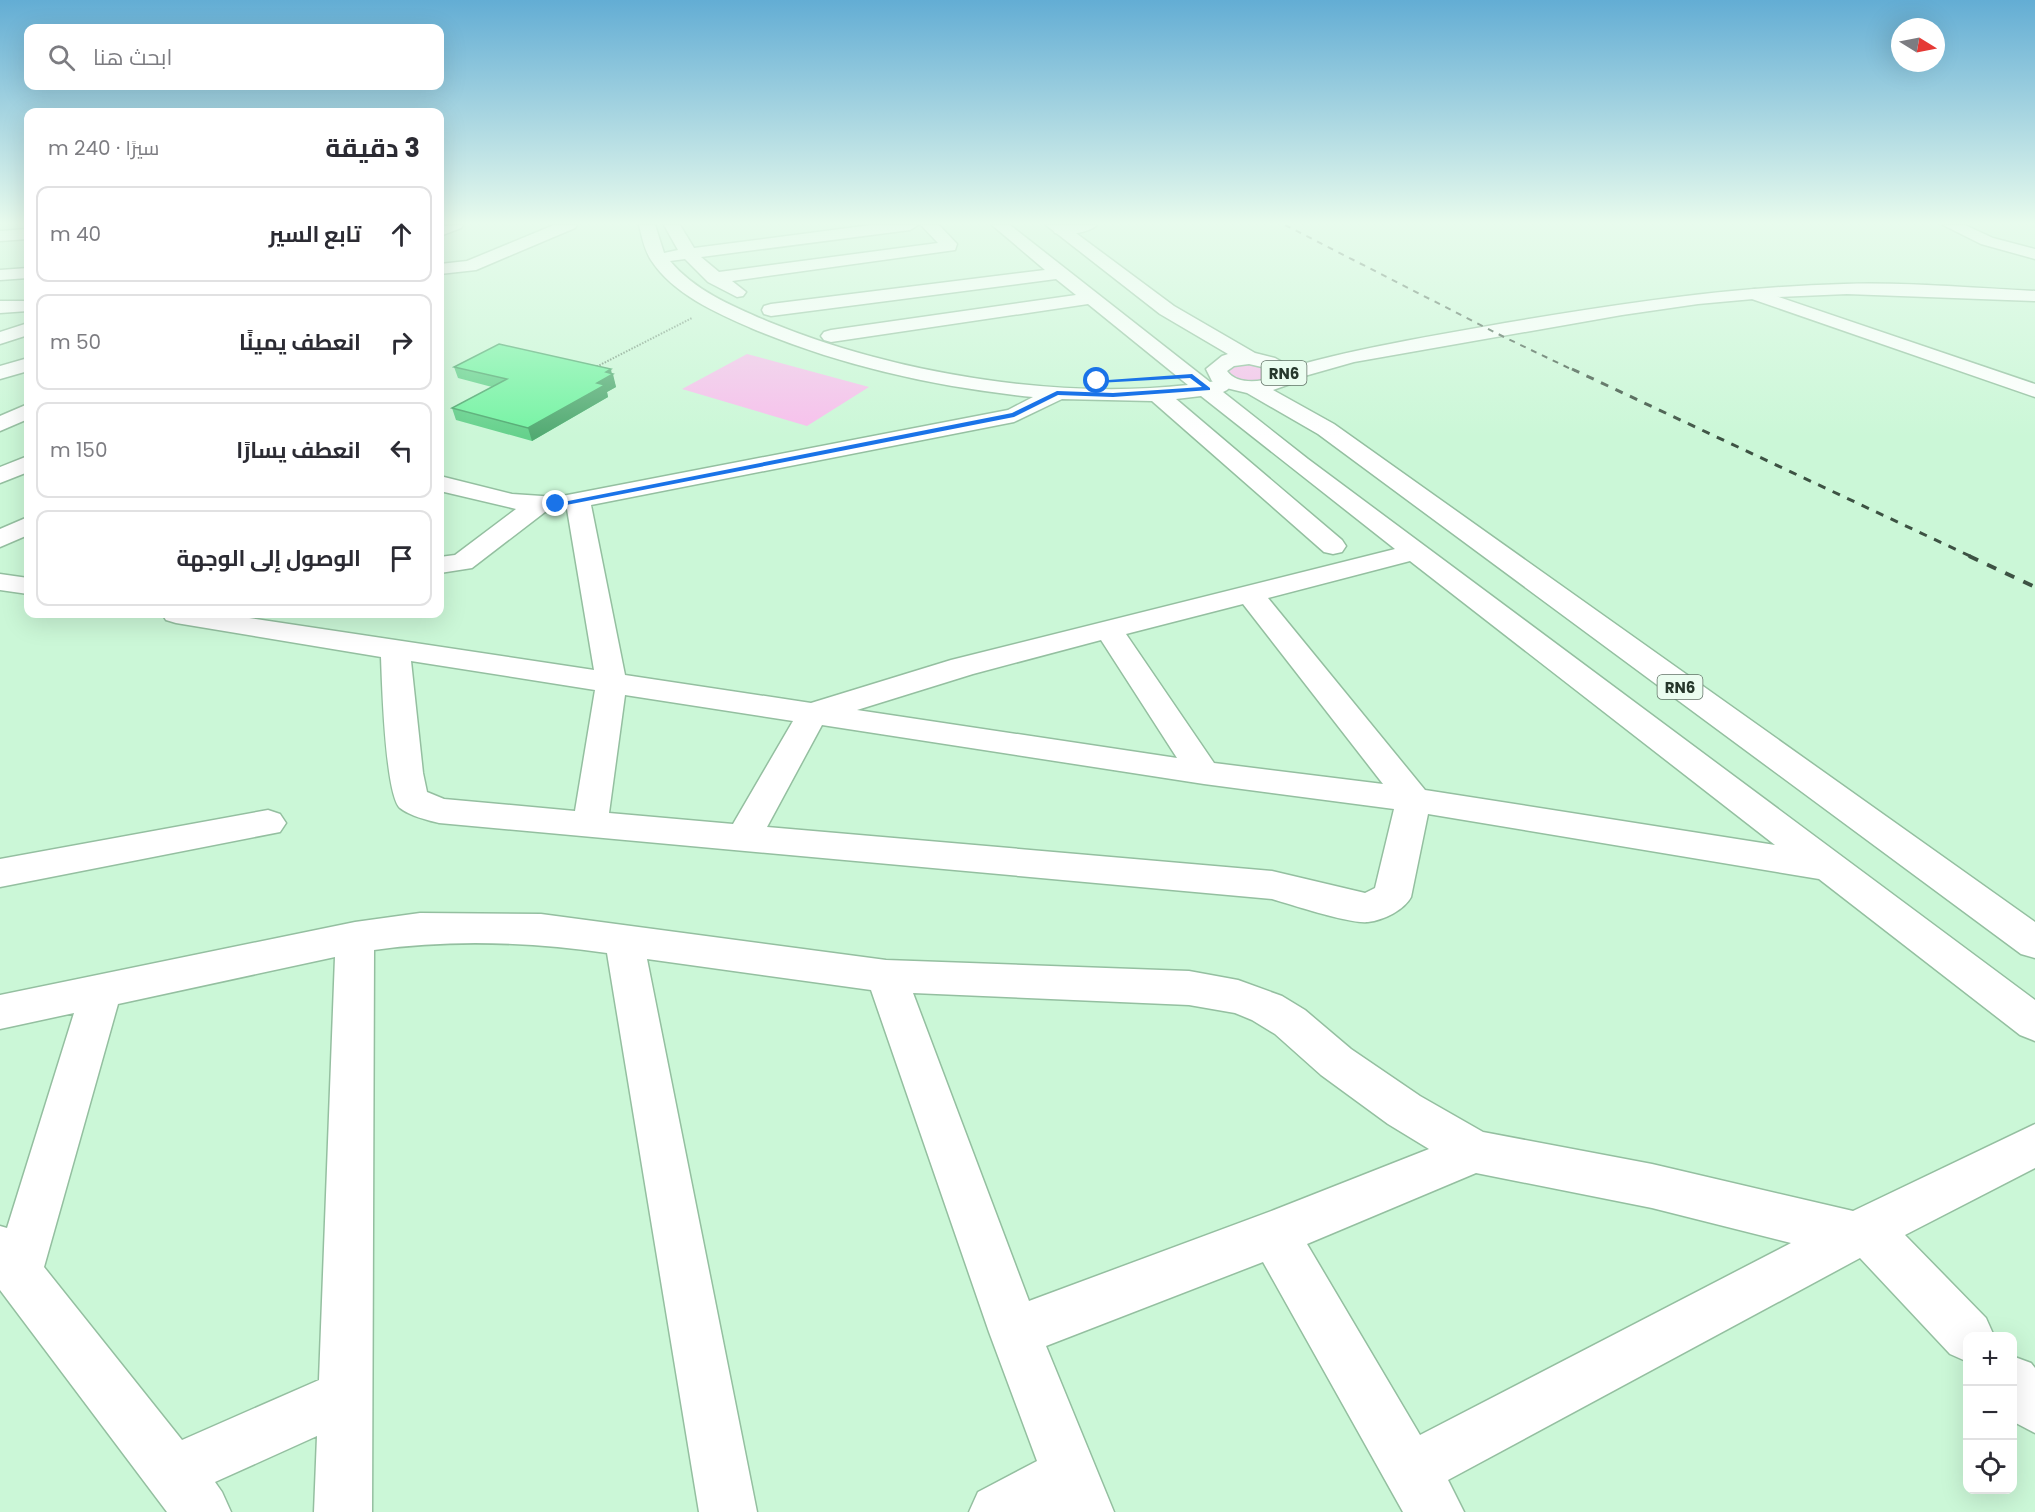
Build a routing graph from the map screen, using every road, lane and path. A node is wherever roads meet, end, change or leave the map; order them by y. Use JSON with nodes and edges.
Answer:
{"nodes":[{"id":1,"x":703,"y":296,"type":"edge"},
{"id":2,"x":745,"y":296,"type":"edge"},
{"id":3,"x":883,"y":296,"type":"edge"},
{"id":4,"x":1088,"y":296,"type":"edge"},
{"id":5,"x":1148,"y":296,"type":"edge"},
{"id":6,"x":1741,"y":296,"type":"edge"},
{"id":7,"x":1760,"y":296,"type":"edge"},
{"id":8,"x":1091,"y":298,"type":"junction"},
{"id":9,"x":24,"y":306,"type":"edge"},
{"id":10,"x":0,"y":307,"type":"edge"},
{"id":11,"x":722,"y":307,"type":"junction"},
{"id":12,"x":771,"y":310,"type":"junction"},
{"id":13,"x":1186,"y":324,"type":"junction"},
{"id":14,"x":24,"y":330,"type":"edge"},
{"id":15,"x":831,"y":336,"type":"junction"},
{"id":16,"x":0,"y":338,"type":"edge"},
{"id":17,"x":1351,"y":356,"type":"junction"},
{"id":18,"x":1254,"y":359,"type":"junction"},
{"id":19,"x":24,"y":365,"type":"edge"},
{"id":20,"x":586,"y":372,"type":"edge"},
{"id":21,"x":0,"y":374,"type":"edge"},
{"id":22,"x":1284,"y":377,"type":"junction"},
{"id":23,"x":1220,"y":378,"type":"junction"},
{"id":24,"x":2035,"y":391,"type":"edge"},
{"id":25,"x":1057,"y":393,"type":"junction"},
{"id":26,"x":1159,"y":396,"type":"dead end"},
{"id":27,"x":24,"y":413,"type":"edge"},
{"id":28,"x":0,"y":424,"type":"edge"},
{"id":29,"x":1326,"y":429,"type":"junction"},
{"id":30,"x":24,"y":465,"type":"edge"},
{"id":31,"x":0,"y":476,"type":"edge"},
{"id":32,"x":444,"y":484,"type":"edge"},
{"id":33,"x":578,"y":499,"type":"junction"},
{"id":34,"x":538,"y":505,"type":"junction"},
{"id":35,"x":24,"y":527,"type":"edge"},
{"id":36,"x":0,"y":539,"type":"edge"},
{"id":37,"x":1333,"y":546,"type":"dead end"},
{"id":38,"x":1415,"y":552,"type":"junction"},
{"id":39,"x":444,"y":564,"type":"edge"},
{"id":40,"x":0,"y":582,"type":"edge"},
{"id":41,"x":24,"y":585,"type":"edge"},
{"id":42,"x":1250,"y":594,"type":"junction"},
{"id":43,"x":232,"y":618,"type":"edge"},
{"id":44,"x":1109,"y":630,"type":"junction"},
{"id":45,"x":395,"y":650,"type":"junction"},
{"id":46,"x":611,"y":683,"type":"junction"},
{"id":47,"x":813,"y":713,"type":"junction"},
{"id":48,"x":1204,"y":772,"type":"junction"},
{"id":49,"x":1414,"y":800,"type":"junction"},
{"id":50,"x":268,"y":823,"type":"dead end"},
{"id":51,"x":590,"y":824,"type":"junction"},
{"id":52,"x":743,"y":838,"type":"junction"},
{"id":53,"x":1830,"y":867,"type":"junction"},
{"id":54,"x":0,"y":873,"type":"edge"},
{"id":55,"x":355,"y":937,"type":"junction"},
{"id":56,"x":624,"y":939,"type":"junction"},
{"id":57,"x":2035,"y":943,"type":"edge"},
{"id":58,"x":886,"y":976,"type":"junction"},
{"id":59,"x":101,"y":991,"type":"junction"},
{"id":60,"x":0,"y":1012,"type":"edge"},
{"id":61,"x":2035,"y":1023,"type":"edge"},
{"id":62,"x":2035,"y":1145,"type":"edge"},
{"id":63,"x":1475,"y":1152,"type":"junction"},
{"id":64,"x":1861,"y":1232,"type":"junction"},
{"id":65,"x":1274,"y":1234,"type":"junction"},
{"id":66,"x":9,"y":1260,"type":"edge"},
{"id":67,"x":1015,"y":1332,"type":"junction"},
{"id":68,"x":1964,"y":1332,"type":"edge"},
{"id":69,"x":2017,"y":1386,"type":"edge"},
{"id":70,"x":345,"y":1396,"type":"junction"},
{"id":71,"x":2035,"y":1406,"type":"edge"},
{"id":72,"x":1423,"y":1491,"type":"edge"},
{"id":73,"x":187,"y":1493,"type":"edge"},
{"id":74,"x":1077,"y":1493,"type":"edge"},
{"id":75,"x":343,"y":1512,"type":"edge"},
{"id":76,"x":728,"y":1512,"type":"edge"},
{"id":77,"x":998,"y":1512,"type":"edge"}],
"edges":[{"from":1,"to":11,"type":"street"},
{"from":2,"to":12,"type":"street"},
{"from":3,"to":12,"type":"street"},
{"from":4,"to":8,"type":"street"},
{"from":5,"to":13,"type":"street","number":"RN6"},
{"from":6,"to":17,"type":"street"},
{"from":7,"to":24,"type":"street"},
{"from":8,"to":15,"type":"street"},
{"from":8,"to":23,"type":"street"},
{"from":9,"to":10,"type":"street"},
{"from":11,"to":20,"type":"path"},
{"from":11,"to":25,"type":"street"},
{"from":12,"to":15,"type":"street"},
{"from":13,"to":18,"type":"street","number":"RN6"},
{"from":13,"to":23,"type":"street","number":"RN6"},
{"from":14,"to":16,"type":"street"},
{"from":15,"to":23,"type":"street"},
{"from":17,"to":18,"type":"street"},
{"from":17,"to":22,"type":"street"},
{"from":18,"to":22,"type":"street","number":"RN6"},
{"from":18,"to":23,"type":"street","number":"RN6"},
{"from":19,"to":21,"type":"street"},
{"from":22,"to":23,"type":"street","number":"RN6"},
{"from":22,"to":29,"type":"street","number":"RN6"},
{"from":23,"to":25,"type":"street"},
{"from":23,"to":29,"type":"street","number":"RN6"},
{"from":23,"to":38,"type":"street"},
{"from":25,"to":33,"type":"street"},
{"from":26,"to":37,"type":"street"},
{"from":27,"to":28,"type":"street"},
{"from":29,"to":57,"type":"street","number":"RN6"},
{"from":30,"to":31,"type":"street"},
{"from":32,"to":34,"type":"street"},
{"from":33,"to":34,"type":"street"},
{"from":33,"to":46,"type":"street"},
{"from":34,"to":39,"type":"street"},
{"from":35,"to":36,"type":"street"},
{"from":38,"to":42,"type":"street"},
{"from":38,"to":53,"type":"street"},
{"from":40,"to":41,"type":"street"},
{"from":42,"to":44,"type":"street"},
{"from":42,"to":49,"type":"street"},
{"from":43,"to":45,"type":"street"},
{"from":44,"to":47,"type":"street"},
{"from":44,"to":48,"type":"street"},
{"from":45,"to":46,"type":"street"},
{"from":45,"to":51,"type":"street"},
{"from":46,"to":47,"type":"street"},
{"from":46,"to":51,"type":"street"},
{"from":47,"to":48,"type":"street"},
{"from":47,"to":52,"type":"street"},
{"from":48,"to":49,"type":"street"},
{"from":49,"to":52,"type":"street"},
{"from":49,"to":53,"type":"street"},
{"from":50,"to":54,"type":"street"},
{"from":51,"to":52,"type":"street"},
{"from":53,"to":61,"type":"street"},
{"from":55,"to":56,"type":"street"},
{"from":55,"to":59,"type":"street"},
{"from":55,"to":70,"type":"street"},
{"from":56,"to":58,"type":"street"},
{"from":56,"to":76,"type":"street"},
{"from":58,"to":63,"type":"street"},
{"from":58,"to":67,"type":"street"},
{"from":59,"to":60,"type":"street"},
{"from":59,"to":66,"type":"street"},
{"from":62,"to":64,"type":"street"},
{"from":63,"to":64,"type":"street"},
{"from":63,"to":65,"type":"street"},
{"from":64,"to":68,"type":"street"},
{"from":64,"to":72,"type":"street"},
{"from":65,"to":67,"type":"street"},
{"from":65,"to":72,"type":"street"},
{"from":66,"to":73,"type":"street"},
{"from":67,"to":74,"type":"street"},
{"from":69,"to":71,"type":"street"},
{"from":70,"to":73,"type":"street"},
{"from":70,"to":75,"type":"street"},
{"from":74,"to":77,"type":"street"}]}
